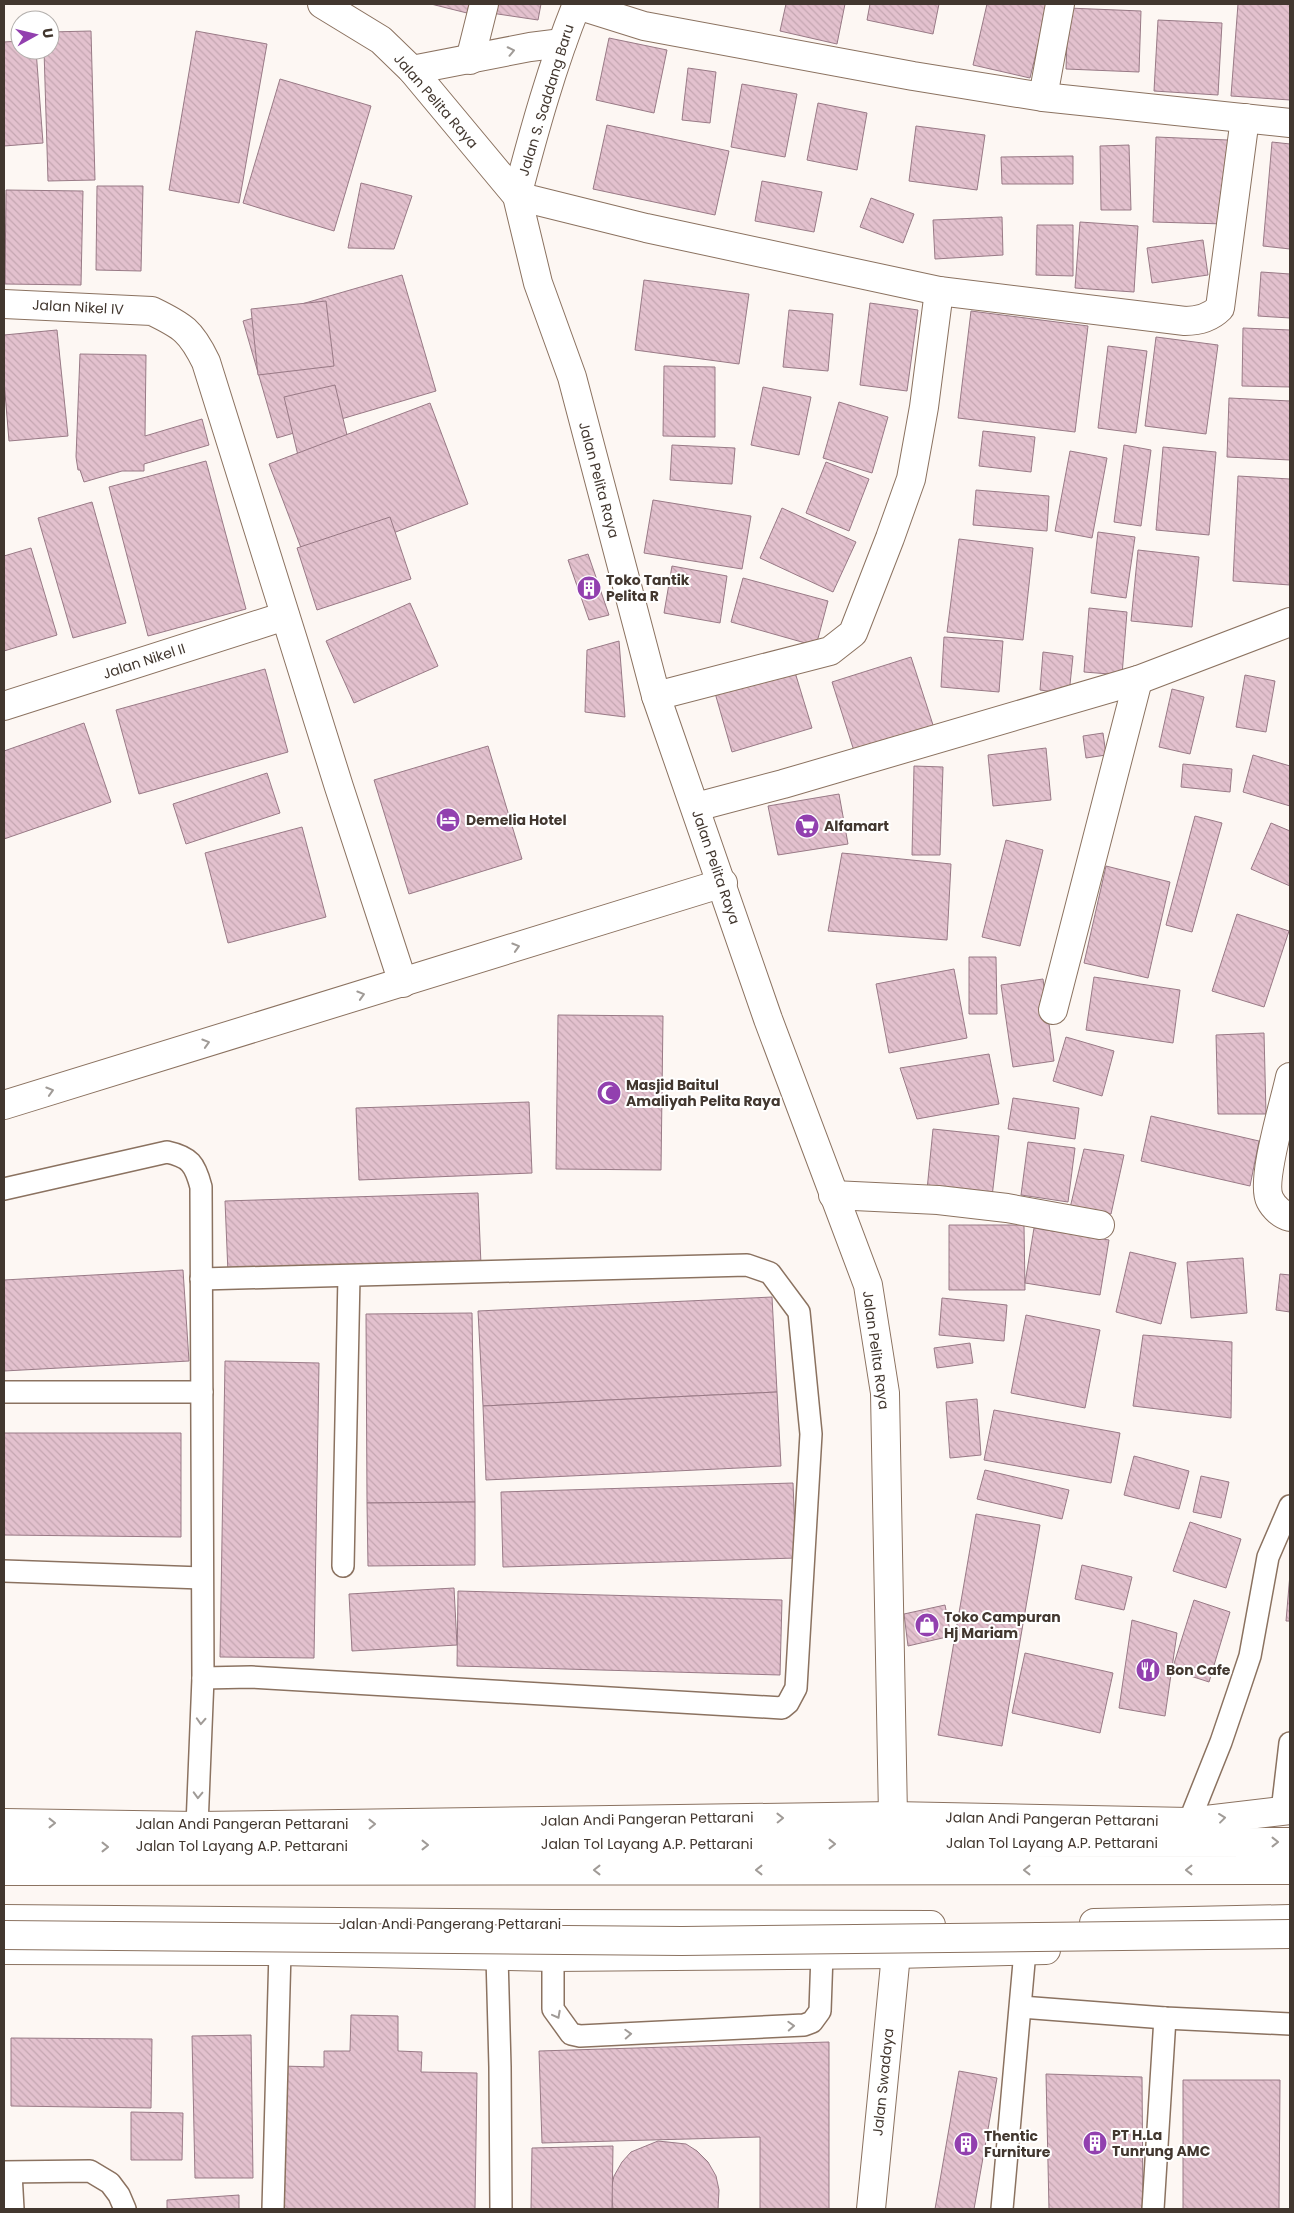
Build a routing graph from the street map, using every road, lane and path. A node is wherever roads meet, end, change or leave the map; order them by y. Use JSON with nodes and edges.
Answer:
{"nodes":[{"id":1,"x":322,"y":4,"type":"edge"},
{"id":2,"x":484,"y":4,"type":"edge"},
{"id":3,"x":577,"y":4,"type":"edge"},
{"id":4,"x":1060,"y":4,"type":"edge"},
{"id":5,"x":562,"y":43,"type":"junction"},
{"id":6,"x":470,"y":60,"type":"junction"},
{"id":7,"x":412,"y":70,"type":"junction"},
{"id":8,"x":1043,"y":97,"type":"junction"},
{"id":9,"x":1246,"y":118,"type":"junction"},
{"id":10,"x":1290,"y":123,"type":"edge"},
{"id":11,"x":518,"y":196,"type":"junction"},
{"id":12,"x":939,"y":291,"type":"junction"},
{"id":13,"x":4,"y":304,"type":"edge"},
{"id":14,"x":285,"y":616,"type":"junction"},
{"id":15,"x":1290,"y":622,"type":"edge"},
{"id":16,"x":1138,"y":680,"type":"junction"},
{"id":17,"x":656,"y":696,"type":"junction"},
{"id":18,"x":4,"y":706,"type":"edge"},
{"id":19,"x":696,"y":807,"type":"junction"},
{"id":20,"x":722,"y":883,"type":"junction"},
{"id":21,"x":403,"y":982,"type":"junction"},
{"id":22,"x":1053,"y":1010,"type":"dead end"},
{"id":23,"x":1290,"y":1077,"type":"edge"},
{"id":24,"x":4,"y":1106,"type":"edge"},
{"id":25,"x":4,"y":1189,"type":"edge"},
{"id":26,"x":833,"y":1195,"type":"junction"},
{"id":27,"x":1290,"y":1217,"type":"edge"},
{"id":28,"x":1100,"y":1225,"type":"dead end"},
{"id":29,"x":349,"y":1276,"type":"junction"},
{"id":30,"x":201,"y":1279,"type":"junction"},
{"id":31,"x":4,"y":1392,"type":"edge"},
{"id":32,"x":202,"y":1392,"type":"junction"},
{"id":33,"x":1290,"y":1506,"type":"edge"},
{"id":34,"x":343,"y":1566,"type":"dead end"},
{"id":35,"x":4,"y":1571,"type":"edge"},
{"id":36,"x":202,"y":1578,"type":"junction"},
{"id":37,"x":203,"y":1678,"type":"junction"},
{"id":38,"x":1290,"y":1743,"type":"edge"},
{"id":39,"x":1286,"y":1810,"type":"edge"},
{"id":40,"x":893,"y":1816,"type":"junction"},
{"id":41,"x":1189,"y":1822,"type":"junction"},
{"id":42,"x":4,"y":1823,"type":"edge"},
{"id":43,"x":197,"y":1826,"type":"junction"},
{"id":44,"x":1290,"y":1842,"type":"edge"},
{"id":45,"x":4,"y":1847,"type":"edge"},
{"id":46,"x":1290,"y":1870,"type":"edge"},
{"id":47,"x":4,"y":1871,"type":"edge"},
{"id":48,"x":4,"y":1919,"type":"edge"},
{"id":49,"x":1290,"y":1919,"type":"edge"},
{"id":50,"x":808,"y":1924,"type":"junction"},
{"id":51,"x":4,"y":1934,"type":"edge"},
{"id":52,"x":1290,"y":1934,"type":"edge"},
{"id":53,"x":1290,"y":1947,"type":"edge"},
{"id":54,"x":4,"y":1950,"type":"edge"},
{"id":55,"x":1025,"y":1950,"type":"junction"},
{"id":56,"x":280,"y":1951,"type":"junction"},
{"id":57,"x":822,"y":1954,"type":"junction"},
{"id":58,"x":866,"y":1954,"type":"junction"},
{"id":59,"x":896,"y":1954,"type":"junction"},
{"id":60,"x":497,"y":1956,"type":"junction"},
{"id":61,"x":553,"y":1957,"type":"junction"},
{"id":62,"x":1021,"y":2007,"type":"junction"},
{"id":63,"x":1165,"y":2018,"type":"junction"},
{"id":64,"x":1290,"y":2024,"type":"edge"},
{"id":65,"x":8,"y":2173,"type":"edge"},
{"id":66,"x":13,"y":2209,"type":"edge"},
{"id":67,"x":125,"y":2209,"type":"edge"},
{"id":68,"x":273,"y":2209,"type":"edge"},
{"id":69,"x":501,"y":2209,"type":"edge"},
{"id":70,"x":870,"y":2209,"type":"edge"},
{"id":71,"x":1002,"y":2209,"type":"edge"},
{"id":72,"x":1153,"y":2209,"type":"edge"}],
"edges":[{"from":1,"to":7,"type":"main road","name":"Jalan Pelita Raya"},
{"from":2,"to":6,"type":"main road"},
{"from":3,"to":5,"type":"main road","name":"Jalan S. Saddang Baru"},
{"from":3,"to":8,"type":"main road"},
{"from":4,"to":8,"type":"main road"},
{"from":6,"to":5,"type":"main road","one_way":true},
{"from":5,"to":11,"type":"main road","name":"Jalan S. Saddang Baru"},
{"from":6,"to":7,"type":"main road"},
{"from":7,"to":11,"type":"main road","name":"Jalan Pelita Raya"},
{"from":8,"to":9,"type":"main road"},
{"from":9,"to":10,"type":"main road"},
{"from":9,"to":12,"type":"main road"},
{"from":11,"to":12,"type":"main road"},
{"from":11,"to":17,"type":"main road","name":"Jalan Pelita Raya"},
{"from":12,"to":17,"type":"main road"},
{"from":13,"to":14,"type":"main road","name":"Jalan Nikel IV"},
{"from":14,"to":18,"type":"main road","name":"Jalan Nikel II"},
{"from":14,"to":21,"type":"main road"},
{"from":15,"to":16,"type":"main road"},
{"from":16,"to":19,"type":"main road"},
{"from":16,"to":22,"type":"main road"},
{"from":17,"to":19,"type":"main road","name":"Jalan Pelita Raya"},
{"from":19,"to":20,"type":"main road","name":"Jalan Pelita Raya"},
{"from":21,"to":20,"type":"main road","one_way":true},
{"from":20,"to":26,"type":"main road","name":"Jalan Pelita Raya"},
{"from":24,"to":21,"type":"main road","one_way":true},
{"from":23,"to":27,"type":"main road"},
{"from":25,"to":30,"type":"lane"},
{"from":26,"to":28,"type":"main road"},
{"from":26,"to":40,"type":"main road","name":"Jalan Pelita Raya"},
{"from":29,"to":30,"type":"lane"},
{"from":29,"to":34,"type":"lane"},
{"from":29,"to":37,"type":"lane"},
{"from":30,"to":32,"type":"lane"},
{"from":31,"to":32,"type":"lane"},
{"from":32,"to":36,"type":"lane"},
{"from":33,"to":41,"type":"lane"},
{"from":35,"to":36,"type":"lane"},
{"from":36,"to":37,"type":"lane"},
{"from":37,"to":43,"type":"lane","one_way":true},
{"from":38,"to":39,"type":"lane"},
{"from":41,"to":39,"type":"main road","name":"Jalan Andi Pangeran Pettarani","one_way":true},
{"from":40,"to":41,"type":"main road","name":"Jalan Andi Pangeran Pettarani"},
{"from":43,"to":40,"type":"main road","name":"Jalan Andi Pangeran Pettarani","one_way":true},
{"from":42,"to":43,"type":"main road","name":"Jalan Andi Pangeran Pettarani","one_way":true},
{"from":45,"to":44,"type":"main road","name":"Jalan Tol Layang A.P. Pettarani","one_way":true},
{"from":46,"to":47,"type":"main road","name":"Jalan Tol Layang A.P. Pettarani","one_way":true},
{"from":48,"to":50,"type":"main road","name":"Jalan Andi Pangerang Pettarani"},
{"from":49,"to":50,"type":"main road","name":"Jalan Andi Pangerang Pettarani"},
{"from":50,"to":58,"type":"main road"},
{"from":51,"to":52,"type":"main road","bridge":true},
{"from":53,"to":55,"type":"main road"},
{"from":54,"to":56,"type":"main road"},
{"from":55,"to":59,"type":"main road"},
{"from":55,"to":62,"type":"lane"},
{"from":56,"to":60,"type":"main road"},
{"from":56,"to":68,"type":"lane"},
{"from":57,"to":58,"type":"main road"},
{"from":57,"to":61,"type":"main road"},
{"from":61,"to":57,"type":"lane","one_way":true},
{"from":58,"to":59,"type":"main road"},
{"from":59,"to":70,"type":"main road","name":"Jalan Swadaya"},
{"from":60,"to":61,"type":"main road"},
{"from":60,"to":69,"type":"lane"},
{"from":62,"to":63,"type":"lane"},
{"from":62,"to":71,"type":"lane"},
{"from":63,"to":64,"type":"lane"},
{"from":63,"to":72,"type":"lane"},
{"from":65,"to":66,"type":"lane"},
{"from":65,"to":67,"type":"lane"}]}
